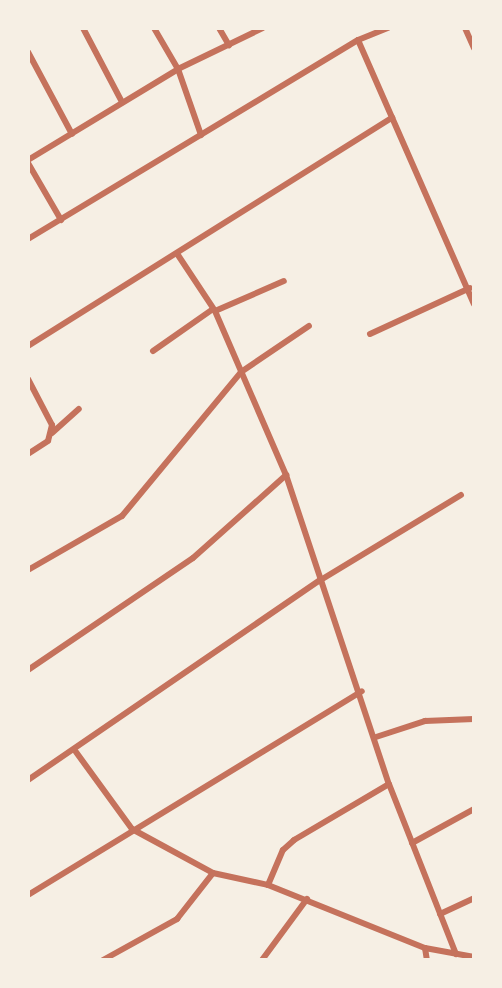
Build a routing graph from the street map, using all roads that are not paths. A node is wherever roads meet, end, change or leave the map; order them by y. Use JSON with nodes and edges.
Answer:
{"nodes":[{"id":1,"x":83,"y":28,"type":"edge"},
{"id":2,"x":154,"y":28,"type":"edge"},
{"id":3,"x":219,"y":28,"type":"edge"},
{"id":4,"x":263,"y":28,"type":"edge"},
{"id":5,"x":388,"y":28,"type":"edge"},
{"id":6,"x":469,"y":32,"type":"edge"},
{"id":7,"x":358,"y":40,"type":"junction"},
{"id":8,"x":229,"y":45,"type":"junction"},
{"id":9,"x":474,"y":48,"type":"edge"},
{"id":10,"x":28,"y":52,"type":"edge"},
{"id":11,"x":178,"y":69,"type":"junction"},
{"id":12,"x":122,"y":102,"type":"junction"},
{"id":13,"x":392,"y":118,"type":"junction"},
{"id":14,"x":72,"y":134,"type":"junction"},
{"id":15,"x":201,"y":135,"type":"junction"},
{"id":16,"x":28,"y":161,"type":"edge"},
{"id":17,"x":61,"y":220,"type":"junction"},
{"id":18,"x":28,"y":239,"type":"edge"},
{"id":19,"x":178,"y":255,"type":"junction"},
{"id":20,"x":284,"y":281,"type":"dead end"},
{"id":21,"x":470,"y":288,"type":"junction"},
{"id":22,"x":474,"y":304,"type":"edge"},
{"id":23,"x":214,"y":310,"type":"junction"},
{"id":24,"x":309,"y":326,"type":"dead end"},
{"id":25,"x":370,"y":334,"type":"dead end"},
{"id":26,"x":28,"y":346,"type":"edge"},
{"id":27,"x":153,"y":351,"type":"dead end"},
{"id":28,"x":241,"y":372,"type":"junction"},
{"id":29,"x":28,"y":379,"type":"edge"},
{"id":30,"x":79,"y":409,"type":"dead end"},
{"id":31,"x":52,"y":432,"type":"junction"},
{"id":32,"x":28,"y":454,"type":"edge"},
{"id":33,"x":286,"y":475,"type":"junction"},
{"id":34,"x":461,"y":495,"type":"dead end"},
{"id":35,"x":28,"y":570,"type":"edge"},
{"id":36,"x":319,"y":581,"type":"junction"},
{"id":37,"x":28,"y":670,"type":"edge"},
{"id":38,"x":362,"y":691,"type":"junction"},
{"id":39,"x":474,"y":719,"type":"edge"},
{"id":40,"x":376,"y":737,"type":"junction"},
{"id":41,"x":76,"y":752,"type":"junction"},
{"id":42,"x":28,"y":780,"type":"edge"},
{"id":43,"x":389,"y":784,"type":"junction"},
{"id":44,"x":474,"y":809,"type":"edge"},
{"id":45,"x":132,"y":829,"type":"junction"},
{"id":46,"x":412,"y":843,"type":"junction"},
{"id":47,"x":213,"y":873,"type":"junction"},
{"id":48,"x":268,"y":885,"type":"junction"},
{"id":49,"x":28,"y":895,"type":"edge"},
{"id":50,"x":474,"y":898,"type":"edge"},
{"id":51,"x":307,"y":899,"type":"junction"},
{"id":52,"x":440,"y":914,"type":"junction"},
{"id":53,"x":425,"y":948,"type":"junction"},
{"id":54,"x":456,"y":954,"type":"junction"},
{"id":55,"x":474,"y":957,"type":"edge"},
{"id":56,"x":103,"y":960,"type":"edge"},
{"id":57,"x":262,"y":960,"type":"edge"},
{"id":58,"x":427,"y":960,"type":"edge"}],
"edges":[{"from":1,"to":12,"type":"street"},
{"from":2,"to":11,"type":"street"},
{"from":3,"to":8,"type":"street"},
{"from":4,"to":8,"type":"street"},
{"from":5,"to":7,"type":"street"},
{"from":6,"to":9,"type":"street"},
{"from":7,"to":13,"type":"street"},
{"from":7,"to":15,"type":"street"},
{"from":8,"to":11,"type":"street"},
{"from":10,"to":14,"type":"street"},
{"from":11,"to":12,"type":"street"},
{"from":11,"to":15,"type":"street"},
{"from":12,"to":14,"type":"street"},
{"from":13,"to":19,"type":"street"},
{"from":13,"to":21,"type":"street"},
{"from":14,"to":16,"type":"street"},
{"from":15,"to":17,"type":"street"},
{"from":16,"to":17,"type":"street"},
{"from":17,"to":18,"type":"street"},
{"from":19,"to":23,"type":"street"},
{"from":19,"to":26,"type":"street"},
{"from":20,"to":23,"type":"street"},
{"from":21,"to":22,"type":"street"},
{"from":21,"to":25,"type":"street"},
{"from":23,"to":27,"type":"street"},
{"from":23,"to":28,"type":"street"},
{"from":24,"to":28,"type":"street"},
{"from":28,"to":33,"type":"street"},
{"from":28,"to":35,"type":"street"},
{"from":29,"to":31,"type":"street"},
{"from":30,"to":31,"type":"street"},
{"from":31,"to":32,"type":"street"},
{"from":33,"to":36,"type":"street"},
{"from":33,"to":37,"type":"street"},
{"from":34,"to":36,"type":"street"},
{"from":36,"to":38,"type":"street"},
{"from":36,"to":41,"type":"street"},
{"from":38,"to":40,"type":"street"},
{"from":38,"to":45,"type":"street"},
{"from":39,"to":40,"type":"street"},
{"from":40,"to":43,"type":"street"},
{"from":41,"to":42,"type":"street"},
{"from":41,"to":45,"type":"street"},
{"from":43,"to":46,"type":"street"},
{"from":43,"to":48,"type":"street"},
{"from":44,"to":46,"type":"street"},
{"from":45,"to":47,"type":"street"},
{"from":45,"to":49,"type":"street"},
{"from":46,"to":52,"type":"street"},
{"from":47,"to":48,"type":"street"},
{"from":47,"to":56,"type":"street"},
{"from":48,"to":51,"type":"street"},
{"from":50,"to":52,"type":"street"},
{"from":51,"to":53,"type":"street"},
{"from":51,"to":57,"type":"street"},
{"from":52,"to":54,"type":"street"},
{"from":53,"to":54,"type":"street"},
{"from":53,"to":58,"type":"street"},
{"from":54,"to":55,"type":"street"}]}
